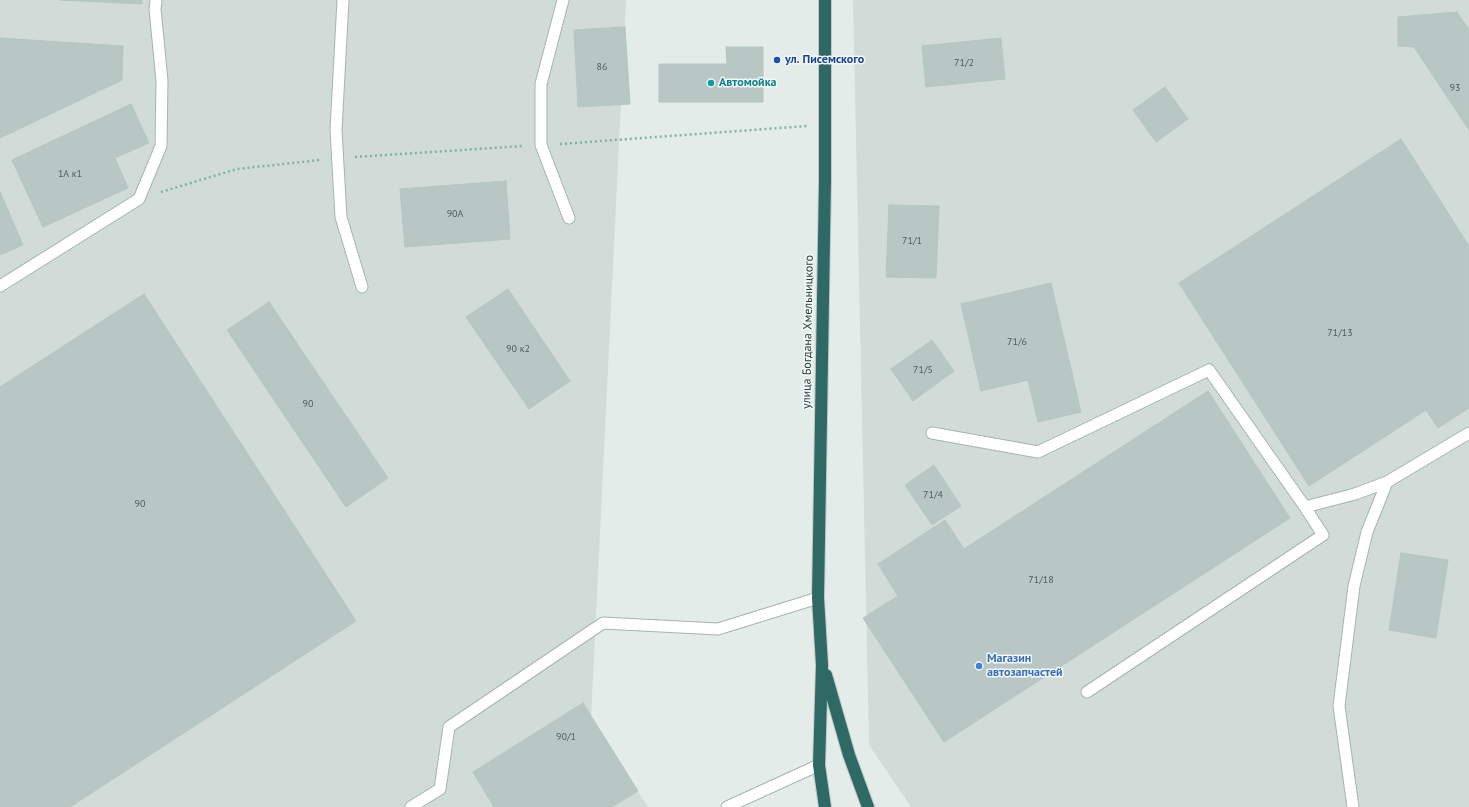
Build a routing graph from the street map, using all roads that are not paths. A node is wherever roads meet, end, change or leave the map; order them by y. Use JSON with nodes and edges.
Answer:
{"nodes":[{"id":1,"x":156,"y":0,"type":"edge"},
{"id":2,"x":343,"y":0,"type":"edge"},
{"id":3,"x":563,"y":0,"type":"edge"},
{"id":4,"x":825,"y":0,"type":"edge"},
{"id":5,"x":569,"y":218,"type":"dead end"},
{"id":6,"x":0,"y":286,"type":"edge"},
{"id":7,"x":362,"y":287,"type":"dead end"},
{"id":8,"x":932,"y":433,"type":"dead end"},
{"id":9,"x":1469,"y":433,"type":"edge"},
{"id":10,"x":1387,"y":482,"type":"junction"},
{"id":11,"x":1305,"y":507,"type":"junction"},
{"id":12,"x":818,"y":598,"type":"junction"},
{"id":13,"x":822,"y":665,"type":"junction"},
{"id":14,"x":1087,"y":692,"type":"dead end"},
{"id":15,"x":819,"y":765,"type":"junction"},
{"id":16,"x":411,"y":807,"type":"edge"},
{"id":17,"x":727,"y":807,"type":"edge"},
{"id":18,"x":826,"y":807,"type":"edge"},
{"id":19,"x":868,"y":807,"type":"edge"},
{"id":20,"x":1353,"y":807,"type":"edge"}],
"edges":[{"from":1,"to":6,"type":"lane"},
{"from":2,"to":7,"type":"lane"},
{"from":3,"to":5,"type":"lane"},
{"from":4,"to":12,"type":"highway","name":"улица Богдана Хмельницкого"},
{"from":8,"to":11,"type":"lane"},
{"from":9,"to":10,"type":"lane"},
{"from":10,"to":11,"type":"lane"},
{"from":10,"to":20,"type":"lane"},
{"from":11,"to":14,"type":"lane"},
{"from":12,"to":13,"type":"highway","name":"улица Богдана Хмельницкого"},
{"from":12,"to":16,"type":"lane"},
{"from":13,"to":15,"type":"highway","name":"улица Богдана Хмельницкого"},
{"from":13,"to":19,"type":"highway","name":"улица Богдана Хмельницкого"},
{"from":15,"to":17,"type":"lane"},
{"from":15,"to":18,"type":"highway","name":"улица Богдана Хмельницкого"}]}
